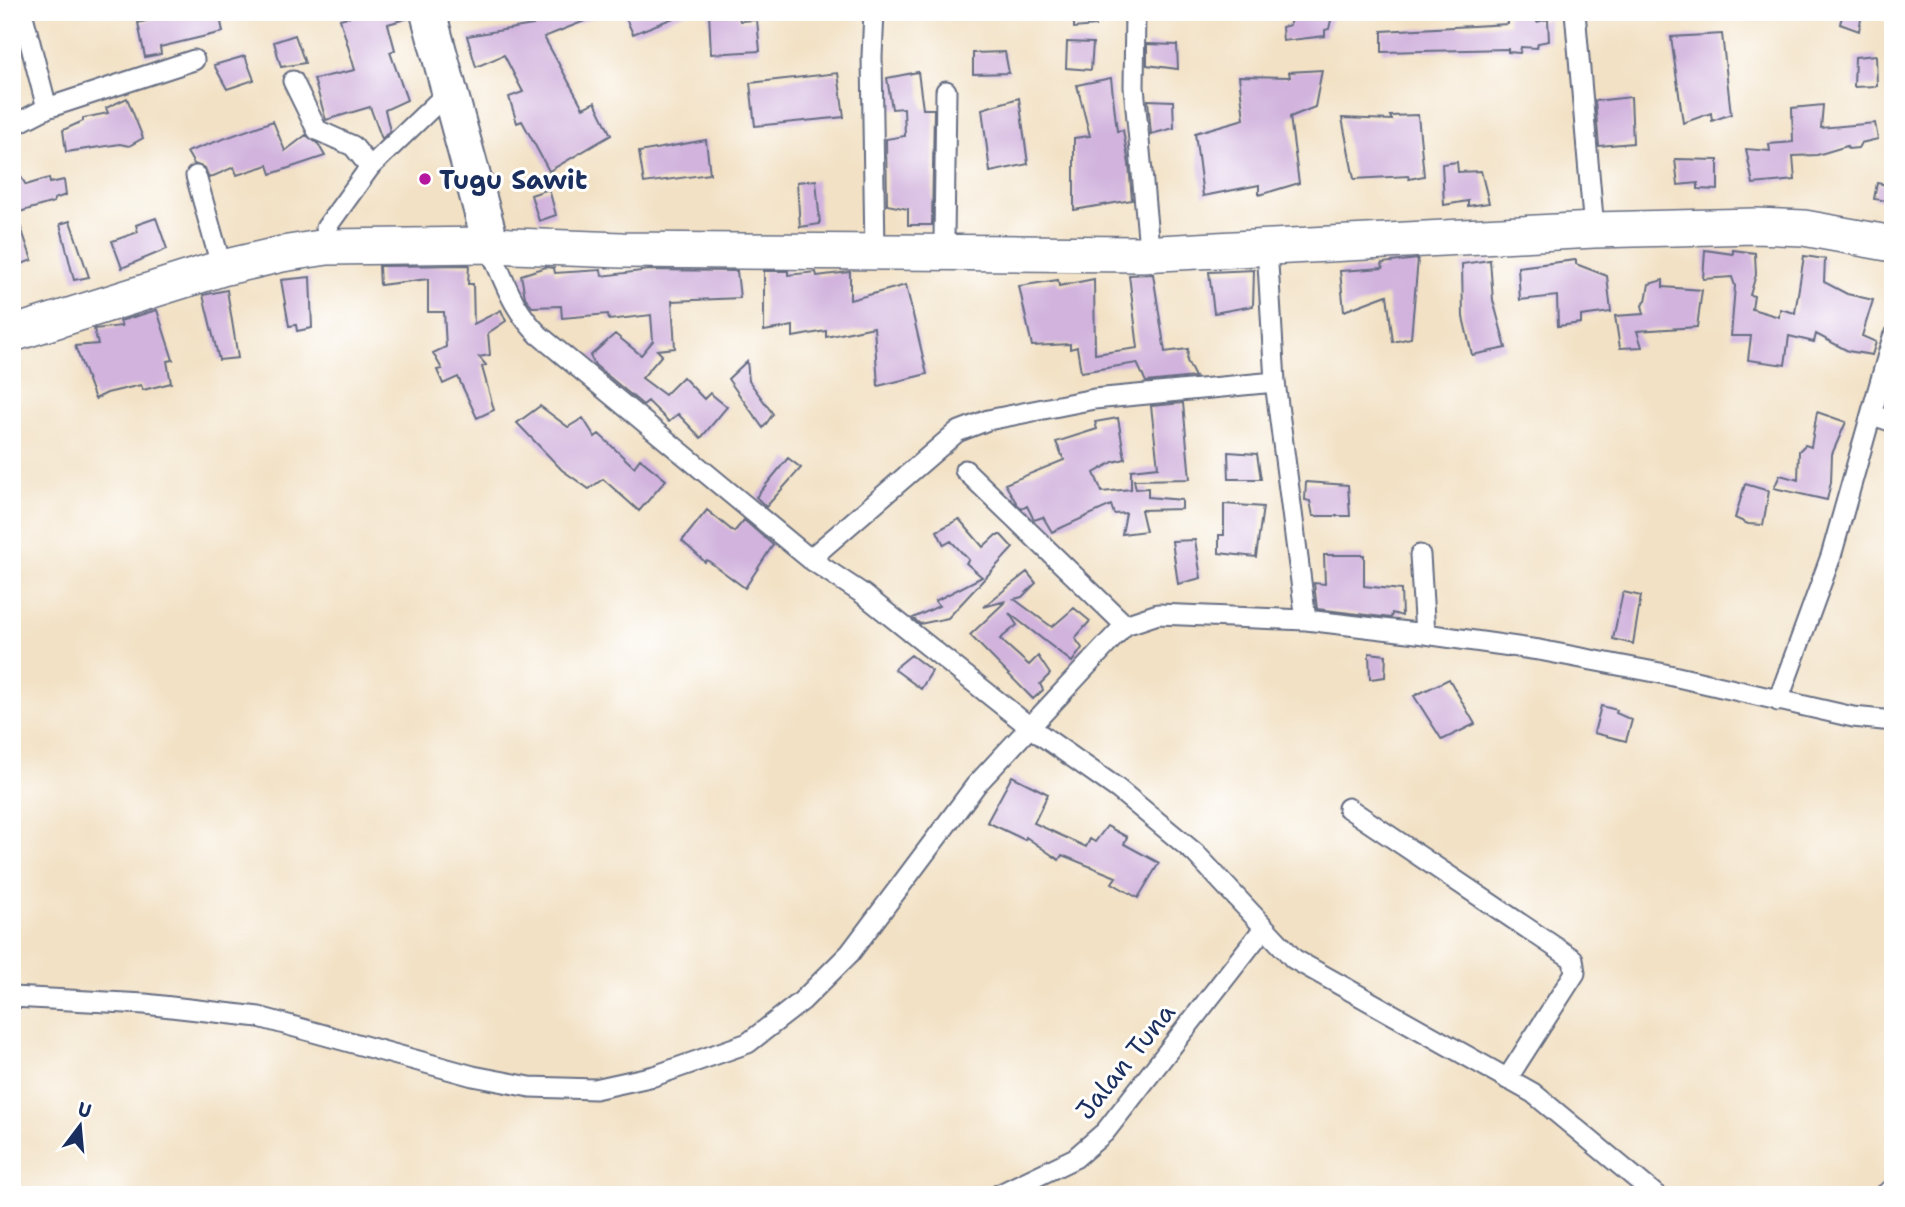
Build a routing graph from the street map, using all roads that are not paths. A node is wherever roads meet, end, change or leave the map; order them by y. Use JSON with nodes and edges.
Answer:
{"nodes":[{"id":1,"x":22,"y":12,"type":"edge"},
{"id":2,"x":421,"y":12,"type":"edge"},
{"id":3,"x":436,"y":12,"type":"edge"},
{"id":4,"x":874,"y":12,"type":"edge"},
{"id":5,"x":1135,"y":12,"type":"edge"},
{"id":6,"x":1575,"y":12,"type":"edge"},
{"id":7,"x":194,"y":60,"type":"dead end"},
{"id":8,"x":292,"y":81,"type":"dead end"},
{"id":9,"x":946,"y":91,"type":"dead end"},
{"id":10,"x":452,"y":94,"type":"junction"},
{"id":11,"x":47,"y":108,"type":"junction"},
{"id":12,"x":12,"y":126,"type":"edge"},
{"id":13,"x":370,"y":167,"type":"junction"},
{"id":14,"x":196,"y":176,"type":"dead end"},
{"id":15,"x":1593,"y":220,"type":"junction"},
{"id":16,"x":1893,"y":222,"type":"edge"},
{"id":17,"x":326,"y":228,"type":"junction"},
{"id":18,"x":487,"y":234,"type":"junction"},
{"id":19,"x":1148,"y":237,"type":"junction"},
{"id":20,"x":944,"y":239,"type":"junction"},
{"id":21,"x":1893,"y":244,"type":"edge"},
{"id":22,"x":875,"y":245,"type":"junction"},
{"id":23,"x":1267,"y":247,"type":"junction"},
{"id":24,"x":217,"y":251,"type":"junction"},
{"id":25,"x":12,"y":315,"type":"edge"},
{"id":26,"x":12,"y":334,"type":"edge"},
{"id":27,"x":1893,"y":337,"type":"edge"},
{"id":28,"x":1275,"y":382,"type":"junction"},
{"id":29,"x":1873,"y":415,"type":"junction"},
{"id":30,"x":1893,"y":422,"type":"edge"},
{"id":31,"x":965,"y":470,"type":"dead end"},
{"id":32,"x":1420,"y":555,"type":"dead end"},
{"id":33,"x":810,"y":559,"type":"junction"},
{"id":34,"x":1306,"y":620,"type":"junction"},
{"id":35,"x":1125,"y":625,"type":"junction"},
{"id":36,"x":1425,"y":634,"type":"junction"},
{"id":37,"x":1777,"y":701,"type":"junction"},
{"id":38,"x":1893,"y":721,"type":"edge"},
{"id":39,"x":1031,"y":729,"type":"junction"},
{"id":40,"x":1349,"y":808,"type":"dead end"},
{"id":41,"x":1264,"y":928,"type":"junction"},
{"id":42,"x":12,"y":996,"type":"edge"},
{"id":43,"x":1507,"y":1079,"type":"junction"},
{"id":44,"x":1893,"y":1189,"type":"edge"},
{"id":45,"x":1025,"y":1190,"type":"edge"},
{"id":46,"x":998,"y":1195,"type":"edge"},
{"id":47,"x":1656,"y":1195,"type":"edge"},
{"id":48,"x":1884,"y":1195,"type":"edge"}],
"edges":[{"from":1,"to":11,"type":"street"},
{"from":2,"to":10,"type":"street"},
{"from":3,"to":10,"type":"street"},
{"from":4,"to":22,"type":"street"},
{"from":5,"to":19,"type":"street"},
{"from":6,"to":15,"type":"street"},
{"from":7,"to":11,"type":"street"},
{"from":8,"to":13,"type":"street"},
{"from":9,"to":20,"type":"street"},
{"from":10,"to":13,"type":"street"},
{"from":10,"to":18,"type":"street"},
{"from":11,"to":12,"type":"street"},
{"from":13,"to":17,"type":"street"},
{"from":14,"to":24,"type":"street"},
{"from":15,"to":16,"type":"highway"},
{"from":15,"to":19,"type":"highway"},
{"from":15,"to":21,"type":"highway"},
{"from":15,"to":23,"type":"highway"},
{"from":17,"to":18,"type":"highway"},
{"from":17,"to":24,"type":"highway"},
{"from":18,"to":22,"type":"highway"},
{"from":18,"to":26,"type":"highway"},
{"from":18,"to":33,"type":"street"},
{"from":19,"to":20,"type":"highway"},
{"from":20,"to":22,"type":"highway"},
{"from":22,"to":23,"type":"highway"},
{"from":23,"to":28,"type":"street"},
{"from":24,"to":25,"type":"highway"},
{"from":27,"to":29,"type":"street"},
{"from":28,"to":33,"type":"street"},
{"from":28,"to":34,"type":"street"},
{"from":29,"to":30,"type":"street"},
{"from":29,"to":37,"type":"street"},
{"from":31,"to":35,"type":"street"},
{"from":32,"to":36,"type":"street"},
{"from":33,"to":39,"type":"street"},
{"from":34,"to":35,"type":"street"},
{"from":34,"to":36,"type":"street"},
{"from":35,"to":39,"type":"street"},
{"from":36,"to":37,"type":"street"},
{"from":37,"to":38,"type":"street"},
{"from":39,"to":41,"type":"street"},
{"from":39,"to":42,"type":"street"},
{"from":40,"to":43,"type":"street"},
{"from":41,"to":43,"type":"street"},
{"from":41,"to":45,"type":"street","name":"Jalan Tuna"},
{"from":43,"to":47,"type":"street"},
{"from":44,"to":48,"type":"street"},
{"from":45,"to":46,"type":"street","name":"Jalan Tuna"}]}
